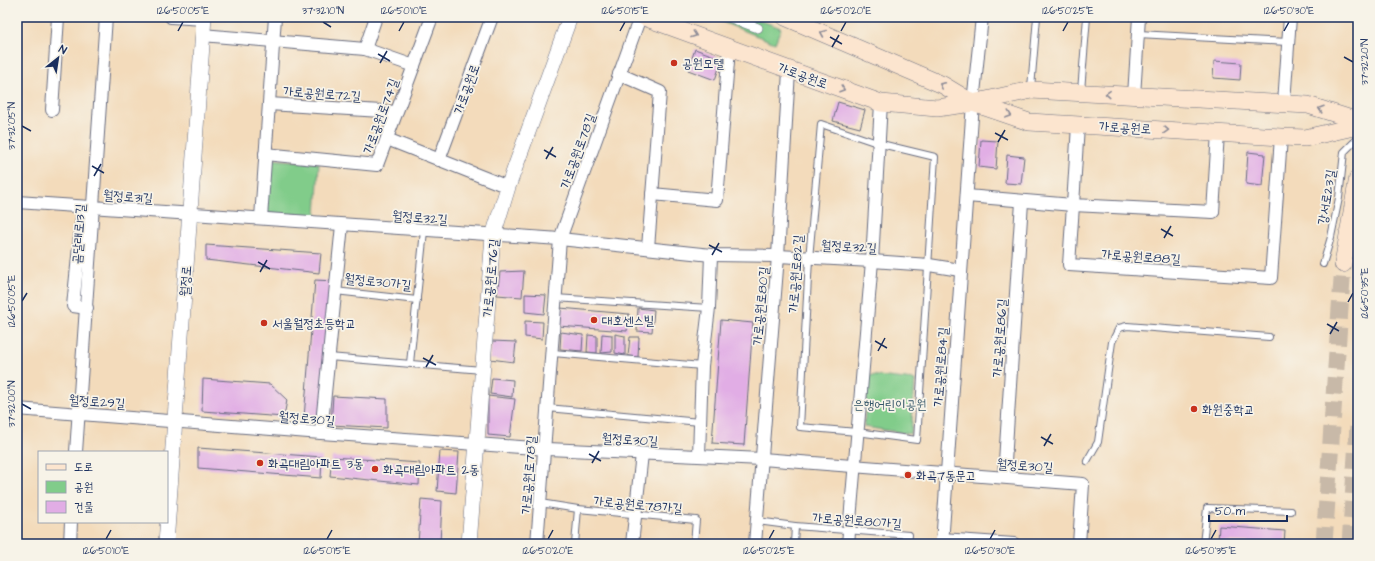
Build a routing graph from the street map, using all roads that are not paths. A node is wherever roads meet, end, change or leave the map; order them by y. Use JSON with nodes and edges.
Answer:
{"nodes":[{"id":1,"x":58,"y":17,"type":"edge"},
{"id":2,"x":106,"y":17,"type":"edge"},
{"id":3,"x":171,"y":17,"type":"edge"},
{"id":4,"x":276,"y":17,"type":"edge"},
{"id":5,"x":376,"y":17,"type":"edge"},
{"id":6,"x":432,"y":17,"type":"edge"},
{"id":7,"x":492,"y":17,"type":"edge"},
{"id":8,"x":570,"y":17,"type":"edge"},
{"id":9,"x":640,"y":17,"type":"edge"},
{"id":10,"x":644,"y":17,"type":"edge"},
{"id":11,"x":785,"y":17,"type":"edge"},
{"id":12,"x":982,"y":17,"type":"edge"},
{"id":13,"x":1037,"y":17,"type":"edge"},
{"id":14,"x":1087,"y":17,"type":"edge"},
{"id":15,"x":1139,"y":17,"type":"edge"},
{"id":16,"x":1290,"y":17,"type":"edge"},
{"id":17,"x":204,"y":18,"type":"edge"},
{"id":18,"x":731,"y":18,"type":"dead end"},
{"id":19,"x":758,"y":28,"type":"dead end"},
{"id":20,"x":1138,"y":34,"type":"junction"},
{"id":21,"x":202,"y":35,"type":"junction"},
{"id":22,"x":274,"y":42,"type":"junction"},
{"id":23,"x":1288,"y":42,"type":"junction"},
{"id":24,"x":365,"y":49,"type":"junction"},
{"id":25,"x":729,"y":49,"type":"junction"},
{"id":26,"x":414,"y":66,"type":"junction"},
{"id":27,"x":789,"y":70,"type":"junction"},
{"id":28,"x":619,"y":74,"type":"junction"},
{"id":29,"x":1031,"y":90,"type":"junction"},
{"id":30,"x":1081,"y":93,"type":"junction"},
{"id":31,"x":1134,"y":96,"type":"junction"},
{"id":32,"x":881,"y":103,"type":"junction"},
{"id":33,"x":973,"y":103,"type":"junction"},
{"id":34,"x":1284,"y":103,"type":"junction"},
{"id":35,"x":269,"y":104,"type":"junction"},
{"id":36,"x":52,"y":110,"type":"dead end"},
{"id":37,"x":397,"y":112,"type":"junction"},
{"id":38,"x":1358,"y":121,"type":"edge"},
{"id":39,"x":1078,"y":125,"type":"junction"},
{"id":40,"x":1358,"y":126,"type":"edge"},
{"id":41,"x":1218,"y":133,"type":"junction"},
{"id":42,"x":1281,"y":137,"type":"junction"},
{"id":43,"x":1358,"y":138,"type":"edge"},
{"id":44,"x":387,"y":139,"type":"junction"},
{"id":45,"x":877,"y":143,"type":"junction"},
{"id":46,"x":265,"y":154,"type":"junction"},
{"id":47,"x":440,"y":160,"type":"junction"},
{"id":48,"x":1358,"y":177,"type":"edge"},
{"id":49,"x":508,"y":187,"type":"junction"},
{"id":50,"x":652,"y":194,"type":"junction"},
{"id":51,"x":967,"y":196,"type":"junction"},
{"id":52,"x":17,"y":202,"type":"edge"},
{"id":53,"x":1022,"y":202,"type":"junction"},
{"id":54,"x":1073,"y":205,"type":"junction"},
{"id":55,"x":88,"y":207,"type":"junction"},
{"id":56,"x":190,"y":214,"type":"junction"},
{"id":57,"x":261,"y":218,"type":"junction"},
{"id":58,"x":342,"y":225,"type":"junction"},
{"id":59,"x":424,"y":231,"type":"junction"},
{"id":60,"x":492,"y":236,"type":"junction"},
{"id":61,"x":560,"y":239,"type":"junction"},
{"id":62,"x":648,"y":248,"type":"junction"},
{"id":63,"x":711,"y":255,"type":"junction"},
{"id":64,"x":778,"y":256,"type":"junction"},
{"id":65,"x":809,"y":259,"type":"junction"},
{"id":66,"x":872,"y":261,"type":"junction"},
{"id":67,"x":1323,"y":264,"type":"dead end"},
{"id":68,"x":1343,"y":264,"type":"tunnel mouth"},
{"id":69,"x":929,"y":265,"type":"junction"},
{"id":70,"x":960,"y":270,"type":"junction"},
{"id":71,"x":335,"y":291,"type":"junction"},
{"id":72,"x":555,"y":298,"type":"junction"},
{"id":73,"x":417,"y":300,"type":"junction"},
{"id":74,"x":709,"y":308,"type":"junction"},
{"id":75,"x":1269,"y":337,"type":"dead end"},
{"id":76,"x":553,"y":353,"type":"junction"},
{"id":77,"x":329,"y":357,"type":"junction"},
{"id":78,"x":410,"y":363,"type":"junction"},
{"id":79,"x":702,"y":366,"type":"junction"},
{"id":80,"x":482,"y":370,"type":"junction"},
{"id":81,"x":547,"y":408,"type":"junction"},
{"id":82,"x":17,"y":409,"type":"edge"},
{"id":83,"x":79,"y":413,"type":"junction"},
{"id":84,"x":175,"y":420,"type":"junction"},
{"id":85,"x":700,"y":422,"type":"junction"},
{"id":86,"x":857,"y":432,"type":"junction"},
{"id":87,"x":321,"y":434,"type":"junction"},
{"id":88,"x":476,"y":443,"type":"junction"},
{"id":89,"x":545,"y":448,"type":"junction"},
{"id":90,"x":76,"y":451,"type":"edge"},
{"id":91,"x":642,"y":454,"type":"junction"},
{"id":92,"x":699,"y":455,"type":"junction"},
{"id":93,"x":762,"y":459,"type":"junction"},
{"id":94,"x":1087,"y":461,"type":"dead end"},
{"id":95,"x":854,"y":467,"type":"junction"},
{"id":96,"x":946,"y":474,"type":"junction"},
{"id":97,"x":1004,"y":477,"type":"junction"},
{"id":98,"x":540,"y":503,"type":"junction"},
{"id":99,"x":578,"y":509,"type":"junction"},
{"id":100,"x":1291,"y":511,"type":"dead end"},
{"id":101,"x":635,"y":514,"type":"junction"},
{"id":102,"x":168,"y":516,"type":"edge"},
{"id":103,"x":757,"y":521,"type":"junction"},
{"id":104,"x":71,"y":523,"type":"edge"},
{"id":105,"x":168,"y":523,"type":"edge"},
{"id":106,"x":795,"y":526,"type":"junction"},
{"id":107,"x":849,"y":530,"type":"junction"},
{"id":108,"x":942,"y":542,"type":"edge"},
{"id":109,"x":70,"y":544,"type":"edge"},
{"id":110,"x":166,"y":544,"type":"edge"},
{"id":111,"x":469,"y":544,"type":"edge"},
{"id":112,"x":537,"y":544,"type":"edge"},
{"id":113,"x":575,"y":544,"type":"edge"},
{"id":114,"x":632,"y":544,"type":"edge"},
{"id":115,"x":694,"y":544,"type":"edge"},
{"id":116,"x":755,"y":544,"type":"edge"},
{"id":117,"x":794,"y":544,"type":"edge"},
{"id":118,"x":848,"y":544,"type":"edge"},
{"id":119,"x":908,"y":544,"type":"edge"},
{"id":120,"x":1014,"y":544,"type":"edge"},
{"id":121,"x":1079,"y":544,"type":"edge"},
{"id":122,"x":1204,"y":544,"type":"edge"}],
"edges":[{"from":1,"to":36,"type":"street"},
{"from":2,"to":55,"type":"street","name":"곰달래로13길"},
{"from":3,"to":17,"type":"street"},
{"from":4,"to":22,"type":"street","name":"가로공원로72길"},
{"from":5,"to":24,"type":"street"},
{"from":6,"to":26,"type":"street","name":"가로공원로74길"},
{"from":7,"to":47,"type":"street","name":"가로공원로"},
{"from":8,"to":49,"type":"street","name":"가로공원로76길"},
{"from":9,"to":28,"type":"street","name":"가로공원로78길"},
{"from":10,"to":25,"type":"main road","name":"가로공원로","one_way":true},
{"from":33,"to":11,"type":"main road","name":"가로공원로","one_way":true},
{"from":12,"to":33,"type":"street","name":"가로공원로84길"},
{"from":13,"to":29,"type":"lane"},
{"from":14,"to":30,"type":"lane"},
{"from":15,"to":20,"type":"street"},
{"from":16,"to":23,"type":"street"},
{"from":17,"to":21,"type":"street","name":"월정로"},
{"from":18,"to":19,"type":"street"},
{"from":20,"to":23,"type":"lane"},
{"from":20,"to":31,"type":"street"},
{"from":21,"to":22,"type":"street"},
{"from":21,"to":56,"type":"street","name":"월정로"},
{"from":22,"to":24,"type":"street"},
{"from":22,"to":35,"type":"street","name":"가로공원로72길"},
{"from":23,"to":34,"type":"street"},
{"from":24,"to":26,"type":"street"},
{"from":25,"to":27,"type":"main road","name":"가로공원로"},
{"from":25,"to":50,"type":"street"},
{"from":26,"to":37,"type":"street","name":"가로공원로74길"},
{"from":27,"to":32,"type":"main road","name":"가로공원로","one_way":true},
{"from":27,"to":64,"type":"street","name":"가로공원로80길"},
{"from":28,"to":50,"type":"street"},
{"from":28,"to":61,"type":"street","name":"가로공원로78길"},
{"from":29,"to":30,"type":"main road","name":"가로공원로"},
{"from":29,"to":33,"type":"main road","name":"가로공원로"},
{"from":31,"to":30,"type":"main road","name":"가로공원로","one_way":true},
{"from":31,"to":34,"type":"main road","name":"가로공원로"},
{"from":32,"to":33,"type":"main road","name":"가로공원로"},
{"from":32,"to":45,"type":"street"},
{"from":33,"to":39,"type":"main road","name":"가로공원로","one_way":true},
{"from":33,"to":51,"type":"street","name":"가로공원로84길"},
{"from":38,"to":34,"type":"main road","name":"가로공원로","one_way":true},
{"from":35,"to":37,"type":"street","name":"가로공원로72길"},
{"from":35,"to":46,"type":"street","name":"가로공원로72길"},
{"from":37,"to":44,"type":"street","name":"가로공원로74길"},
{"from":39,"to":41,"type":"main road","name":"가로공원로","one_way":true},
{"from":39,"to":54,"type":"street","name":"가로공원로88길"},
{"from":40,"to":42,"type":"main road","name":"가로공원로"},
{"from":41,"to":42,"type":"main road","name":"가로공원로"},
{"from":41,"to":54,"type":"street"},
{"from":42,"to":54,"type":"street","name":"가로공원로88길"},
{"from":43,"to":67,"type":"lane","name":"강서로23길"},
{"from":44,"to":46,"type":"street","name":"가로공원로74길"},
{"from":44,"to":47,"type":"street"},
{"from":45,"to":65,"type":"lane","name":"가로공원로82길"},
{"from":45,"to":66,"type":"street"},
{"from":45,"to":69,"type":"lane","name":"가로공원로82길"},
{"from":46,"to":57,"type":"street","name":"가로공원로72길"},
{"from":47,"to":49,"type":"street"},
{"from":48,"to":68,"type":"main road"},
{"from":49,"to":60,"type":"street","name":"가로공원로76길"},
{"from":50,"to":62,"type":"street"},
{"from":51,"to":53,"type":"street"},
{"from":51,"to":70,"type":"street","name":"가로공원로84길"},
{"from":52,"to":55,"type":"street","name":"월정로31길"},
{"from":53,"to":54,"type":"street"},
{"from":53,"to":97,"type":"street","name":"가로공원로86길"},
{"from":55,"to":56,"type":"street","name":"월정로31길"},
{"from":55,"to":83,"type":"street","name":"곰달래로13길"},
{"from":56,"to":57,"type":"street","name":"월정로32길"},
{"from":56,"to":84,"type":"street","name":"월정로"},
{"from":57,"to":58,"type":"street","name":"월정로32길"},
{"from":58,"to":59,"type":"street","name":"월정로32길"},
{"from":58,"to":71,"type":"street","name":"월정로30가길"},
{"from":59,"to":60,"type":"street","name":"월정로32길"},
{"from":59,"to":73,"type":"lane"},
{"from":60,"to":61,"type":"street","name":"월정로32길"},
{"from":60,"to":80,"type":"street","name":"가로공원로76길"},
{"from":61,"to":62,"type":"street","name":"월정로32길"},
{"from":61,"to":72,"type":"street","name":"가로공원로78길"},
{"from":62,"to":63,"type":"street","name":"월정로32길"},
{"from":63,"to":64,"type":"street","name":"월정로32길"},
{"from":63,"to":74,"type":"street"},
{"from":64,"to":65,"type":"street","name":"월정로32길"},
{"from":64,"to":93,"type":"street","name":"가로공원로80길"},
{"from":65,"to":66,"type":"street","name":"월정로32길"},
{"from":65,"to":86,"type":"lane","name":"가로공원로82길"},
{"from":66,"to":69,"type":"street","name":"월정로32길"},
{"from":66,"to":86,"type":"street"},
{"from":69,"to":70,"type":"street","name":"월정로32길"},
{"from":69,"to":86,"type":"lane","name":"가로공원로82길"},
{"from":70,"to":96,"type":"street","name":"가로공원로84길"},
{"from":71,"to":73,"type":"lane","name":"월정로30가길"},
{"from":71,"to":77,"type":"street","name":"월정로30가길"},
{"from":72,"to":74,"type":"lane"},
{"from":72,"to":76,"type":"street","name":"가로공원로78길"},
{"from":73,"to":78,"type":"lane"},
{"from":74,"to":79,"type":"street"},
{"from":75,"to":94,"type":"lane"},
{"from":76,"to":79,"type":"lane"},
{"from":76,"to":81,"type":"street","name":"가로공원로78길"},
{"from":77,"to":78,"type":"lane"},
{"from":77,"to":87,"type":"street","name":"월정로30가길"},
{"from":78,"to":80,"type":"lane"},
{"from":79,"to":85,"type":"street"},
{"from":80,"to":88,"type":"street","name":"가로공원로76길"},
{"from":81,"to":85,"type":"lane"},
{"from":81,"to":89,"type":"street","name":"가로공원로78길"},
{"from":82,"to":83,"type":"street","name":"월정로29길"},
{"from":83,"to":84,"type":"street","name":"월정로29길"},
{"from":83,"to":90,"type":"street"},
{"from":84,"to":87,"type":"street","name":"월정로30길"},
{"from":84,"to":102,"type":"street","name":"월정로"},
{"from":85,"to":92,"type":"street"},
{"from":86,"to":95,"type":"street"},
{"from":87,"to":88,"type":"street","name":"월정로30길"},
{"from":88,"to":89,"type":"street","name":"월정로30길"},
{"from":88,"to":111,"type":"street","name":"가로공원로76길"},
{"from":89,"to":91,"type":"street","name":"월정로30길"},
{"from":89,"to":98,"type":"street","name":"가로공원로78길"},
{"from":91,"to":92,"type":"street","name":"월정로30길"},
{"from":91,"to":101,"type":"street"},
{"from":92,"to":93,"type":"street","name":"월정로30길"},
{"from":93,"to":95,"type":"street","name":"월정로30길"},
{"from":93,"to":103,"type":"street","name":"가로공원로80길"},
{"from":95,"to":96,"type":"street","name":"월정로30길"},
{"from":95,"to":107,"type":"street"},
{"from":96,"to":97,"type":"street","name":"월정로30길"},
{"from":96,"to":108,"type":"street","name":"가로공원로84길"},
{"from":97,"to":121,"type":"street","name":"월정로30길"},
{"from":98,"to":99,"type":"lane","name":"가로공원로78가길"},
{"from":98,"to":112,"type":"street","name":"가로공원로78길"},
{"from":99,"to":101,"type":"lane","name":"가로공원로78가길"},
{"from":99,"to":113,"type":"lane","name":"가로공원로78가길"},
{"from":100,"to":122,"type":"lane"},
{"from":101,"to":114,"type":"street"},
{"from":101,"to":115,"type":"lane","name":"가로공원로78가길"},
{"from":103,"to":106,"type":"lane","name":"가로공원로80가길"},
{"from":103,"to":116,"type":"street","name":"가로공원로80길"},
{"from":104,"to":109,"type":"street"},
{"from":105,"to":110,"type":"street","name":"월정로"},
{"from":106,"to":107,"type":"lane","name":"가로공원로80가길"},
{"from":106,"to":117,"type":"lane","name":"가로공원로80가길"},
{"from":107,"to":118,"type":"street"},
{"from":107,"to":119,"type":"lane","name":"가로공원로80가길"},
{"from":108,"to":120,"type":"street","name":"가로공원로84길"}]}
